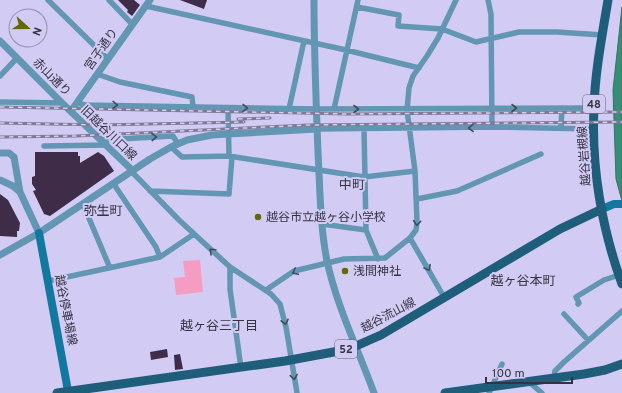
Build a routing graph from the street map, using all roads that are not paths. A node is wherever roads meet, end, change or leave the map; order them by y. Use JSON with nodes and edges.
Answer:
{"nodes":[{"id":1,"x":48,"y":0,"type":"edge"},
{"id":2,"x":109,"y":0,"type":"edge"},
{"id":3,"x":314,"y":0,"type":"edge"},
{"id":4,"x":358,"y":0,"type":"edge"},
{"id":5,"x":456,"y":0,"type":"edge"},
{"id":6,"x":488,"y":0,"type":"edge"},
{"id":7,"x":608,"y":0,"type":"edge"},
{"id":8,"x":148,"y":3,"type":"edge"},
{"id":9,"x":356,"y":7,"type":"junction"},
{"id":10,"x":132,"y":24,"type":"junction"},
{"id":11,"x":442,"y":29,"type":"junction"},
{"id":12,"x":602,"y":35,"type":"junction"},
{"id":13,"x":491,"y":39,"type":"junction"},
{"id":14,"x":0,"y":41,"type":"edge"},
{"id":15,"x":304,"y":42,"type":"junction"},
{"id":16,"x":315,"y":44,"type":"junction"},
{"id":17,"x":346,"y":50,"type":"junction"},
{"id":18,"x":17,"y":58,"type":"junction"},
{"id":19,"x":108,"y":59,"type":"junction"},
{"id":20,"x":419,"y":68,"type":"junction"},
{"id":21,"x":97,"y":74,"type":"junction"},
{"id":22,"x":0,"y":76,"type":"edge"},
{"id":23,"x":0,"y":102,"type":"edge"},
{"id":24,"x":62,"y":103,"type":"junction"},
{"id":25,"x":77,"y":103,"type":"junction"},
{"id":26,"x":193,"y":107,"type":"junction"},
{"id":27,"x":228,"y":108,"type":"junction"},
{"id":28,"x":491,"y":108,"type":"junction"},
{"id":29,"x":562,"y":108,"type":"junction"},
{"id":30,"x":594,"y":108,"type":"junction"},
{"id":31,"x":289,"y":109,"type":"junction"},
{"id":32,"x":317,"y":109,"type":"junction"},
{"id":33,"x":334,"y":109,"type":"junction"},
{"id":34,"x":407,"y":110,"type":"junction"},
{"id":35,"x":71,"y":111,"type":"junction"},
{"id":36,"x":492,"y":127,"type":"junction"},
{"id":37,"x":364,"y":128,"type":"junction"},
{"id":38,"x":410,"y":128,"type":"junction"},
{"id":39,"x":561,"y":128,"type":"junction"},
{"id":40,"x":594,"y":128,"type":"junction"},
{"id":41,"x":317,"y":130,"type":"junction"},
{"id":42,"x":228,"y":134,"type":"junction"},
{"id":43,"x":104,"y":143,"type":"junction"},
{"id":44,"x":178,"y":144,"type":"junction"},
{"id":45,"x":44,"y":146,"type":"dead end"},
{"id":46,"x":171,"y":147,"type":"junction"},
{"id":47,"x":0,"y":153,"type":"edge"},
{"id":48,"x":541,"y":154,"type":"dead end"},
{"id":49,"x":231,"y":157,"type":"junction"},
{"id":50,"x":319,"y":170,"type":"junction"},
{"id":51,"x":132,"y":171,"type":"junction"},
{"id":52,"x":415,"y":171,"type":"junction"},
{"id":53,"x":17,"y":172,"type":"junction"},
{"id":54,"x":364,"y":176,"type":"junction"},
{"id":55,"x":3,"y":181,"type":"edge"},
{"id":56,"x":114,"y":183,"type":"junction"},
{"id":57,"x":150,"y":191,"type":"junction"},
{"id":58,"x":20,"y":192,"type":"junction"},
{"id":59,"x":417,"y":199,"type":"junction"},
{"id":60,"x":83,"y":204,"type":"junction"},
{"id":61,"x":620,"y":204,"type":"edge"},
{"id":62,"x":602,"y":209,"type":"junction"},
{"id":63,"x":322,"y":224,"type":"junction"},
{"id":64,"x":366,"y":230,"type":"junction"},
{"id":65,"x":39,"y":233,"type":"junction"},
{"id":66,"x":194,"y":234,"type":"junction"},
{"id":67,"x":410,"y":238,"type":"junction"},
{"id":68,"x":0,"y":255,"type":"edge"},
{"id":69,"x":160,"y":257,"type":"junction"},
{"id":70,"x":378,"y":259,"type":"junction"},
{"id":71,"x":327,"y":262,"type":"junction"},
{"id":72,"x":230,"y":267,"type":"junction"},
{"id":73,"x":110,"y":268,"type":"junction"},
{"id":74,"x":619,"y":275,"type":"junction"},
{"id":75,"x":48,"y":281,"type":"junction"},
{"id":76,"x":622,"y":284,"type":"edge"},
{"id":77,"x":266,"y":290,"type":"junction"},
{"id":78,"x":444,"y":298,"type":"junction"},
{"id":79,"x":578,"y":304,"type":"dead end"},
{"id":80,"x":622,"y":311,"type":"edge"},
{"id":81,"x":564,"y":314,"type":"dead end"},
{"id":82,"x":588,"y":340,"type":"junction"},
{"id":83,"x":356,"y":346,"type":"junction"},
{"id":84,"x":292,"y":360,"type":"junction"},
{"id":85,"x":502,"y":364,"type":"dead end"},
{"id":86,"x":622,"y":364,"type":"edge"},
{"id":87,"x":241,"y":368,"type":"junction"},
{"id":88,"x":554,"y":378,"type":"junction"},
{"id":89,"x":529,"y":382,"type":"junction"},
{"id":90,"x":491,"y":390,"type":"edge"},
{"id":91,"x":68,"y":392,"type":"edge"},
{"id":92,"x":57,"y":393,"type":"edge"},
{"id":93,"x":297,"y":393,"type":"edge"},
{"id":94,"x":374,"y":393,"type":"edge"},
{"id":95,"x":445,"y":393,"type":"edge"},
{"id":96,"x":542,"y":393,"type":"edge"}],
"edges":[{"from":1,"to":19,"type":"street"},
{"from":2,"to":10,"type":"street"},
{"from":3,"to":16,"type":"street"},
{"from":4,"to":9,"type":"street"},
{"from":5,"to":11,"type":"street"},
{"from":6,"to":13,"type":"street"},
{"from":7,"to":12,"type":"main road","name":"越谷岩槻線","number":"48"},
{"from":8,"to":10,"type":"street","name":"宮子通り"},
{"from":8,"to":15,"type":"street"},
{"from":9,"to":11,"type":"street"},
{"from":9,"to":17,"type":"street"},
{"from":10,"to":19,"type":"street","name":"宮子通り"},
{"from":11,"to":13,"type":"street"},
{"from":11,"to":20,"type":"street"},
{"from":12,"to":13,"type":"street"},
{"from":12,"to":30,"type":"main road","name":"越谷岩槻線","number":"48"},
{"from":13,"to":28,"type":"street"},
{"from":14,"to":18,"type":"street","name":"赤山通り"},
{"from":15,"to":16,"type":"street"},
{"from":15,"to":31,"type":"street"},
{"from":16,"to":17,"type":"street"},
{"from":16,"to":32,"type":"street"},
{"from":17,"to":20,"type":"street"},
{"from":17,"to":33,"type":"street"},
{"from":18,"to":22,"type":"street"},
{"from":18,"to":24,"type":"street","name":"赤山通り"},
{"from":19,"to":21,"type":"street","name":"宮子通り"},
{"from":20,"to":34,"type":"street"},
{"from":21,"to":25,"type":"street","name":"宮子通り"},
{"from":21,"to":26,"type":"street"},
{"from":23,"to":24,"type":"street"},
{"from":24,"to":35,"type":"street","name":"赤山通り"},
{"from":25,"to":26,"type":"street","one_way":true},
{"from":25,"to":35,"type":"street","name":"宮子通り"},
{"from":26,"to":27,"type":"street"},
{"from":27,"to":31,"type":"street","one_way":true},
{"from":27,"to":42,"type":"street"},
{"from":28,"to":29,"type":"street","one_way":true},
{"from":28,"to":34,"type":"street"},
{"from":28,"to":36,"type":"street"},
{"from":29,"to":30,"type":"street"},
{"from":29,"to":39,"type":"street"},
{"from":30,"to":40,"type":"main road","name":"越谷岩槻線","number":"48"},
{"from":31,"to":32,"type":"street"},
{"from":32,"to":33,"type":"street"},
{"from":32,"to":41,"type":"street"},
{"from":33,"to":34,"type":"street","one_way":true},
{"from":34,"to":38,"type":"street"},
{"from":35,"to":43,"type":"street","name":"旧越谷川口線"},
{"from":36,"to":38,"type":"street","one_way":true},
{"from":36,"to":39,"type":"street"},
{"from":37,"to":38,"type":"street"},
{"from":37,"to":41,"type":"street"},
{"from":37,"to":54,"type":"street"},
{"from":38,"to":52,"type":"street"},
{"from":39,"to":40,"type":"street"},
{"from":40,"to":62,"type":"main road","name":"越谷岩槻線","number":"48"},
{"from":41,"to":42,"type":"street"},
{"from":41,"to":50,"type":"street"},
{"from":42,"to":44,"type":"street"},
{"from":42,"to":49,"type":"street"},
{"from":43,"to":44,"type":"street","one_way":true},
{"from":43,"to":45,"type":"street"},
{"from":43,"to":51,"type":"street","name":"旧越谷川口線"},
{"from":44,"to":46,"type":"street"},
{"from":46,"to":49,"type":"street"},
{"from":46,"to":51,"type":"street"},
{"from":47,"to":53,"type":"street"},
{"from":48,"to":59,"type":"street"},
{"from":49,"to":50,"type":"street"},
{"from":49,"to":57,"type":"street"},
{"from":50,"to":54,"type":"street"},
{"from":50,"to":63,"type":"street"},
{"from":51,"to":56,"type":"street"},
{"from":51,"to":57,"type":"street"},
{"from":52,"to":54,"type":"street"},
{"from":52,"to":59,"type":"street"},
{"from":53,"to":55,"type":"street"},
{"from":53,"to":58,"type":"street"},
{"from":54,"to":64,"type":"street"},
{"from":55,"to":58,"type":"street"},
{"from":56,"to":60,"type":"street"},
{"from":56,"to":69,"type":"street"},
{"from":57,"to":66,"type":"street"},
{"from":58,"to":65,"type":"street"},
{"from":59,"to":67,"type":"street","one_way":true},
{"from":60,"to":65,"type":"street"},
{"from":60,"to":73,"type":"street"},
{"from":61,"to":62,"type":"main road"},
{"from":62,"to":74,"type":"main road","name":"越谷岩槻線","number":"48"},
{"from":62,"to":78,"type":"main road","name":"越谷流山線","number":"52"},
{"from":63,"to":64,"type":"street"},
{"from":63,"to":71,"type":"street"},
{"from":64,"to":70,"type":"street"},
{"from":65,"to":68,"type":"street"},
{"from":65,"to":75,"type":"main road","name":"越谷停車場線"},
{"from":66,"to":69,"type":"street"},
{"from":72,"to":66,"type":"street","one_way":true},
{"from":67,"to":70,"type":"street"},
{"from":67,"to":78,"type":"street","one_way":true},
{"from":69,"to":73,"type":"street"},
{"from":70,"to":71,"type":"street"},
{"from":71,"to":77,"type":"street","one_way":true},
{"from":71,"to":83,"type":"street"},
{"from":72,"to":77,"type":"street"},
{"from":72,"to":87,"type":"street"},
{"from":73,"to":75,"type":"street"},
{"from":74,"to":76,"type":"main road","name":"越谷岩槻線","number":"48"},
{"from":74,"to":79,"type":"street"},
{"from":75,"to":91,"type":"main road","name":"越谷停車場線"},
{"from":77,"to":84,"type":"street","one_way":true},
{"from":78,"to":83,"type":"main road","name":"越谷流山線","number":"52"},
{"from":80,"to":82,"type":"street"},
{"from":81,"to":82,"type":"street"},
{"from":82,"to":88,"type":"street"},
{"from":83,"to":84,"type":"main road","name":"越谷流山線","number":"52"},
{"from":83,"to":94,"type":"street"},
{"from":84,"to":87,"type":"main road","name":"越谷流山線","number":"52"},
{"from":84,"to":93,"type":"street","one_way":true},
{"from":85,"to":90,"type":"street"},
{"from":86,"to":88,"type":"main road"},
{"from":87,"to":91,"type":"main road","name":"越谷流山線","number":"52"},
{"from":88,"to":89,"type":"main road"},
{"from":89,"to":90,"type":"main road"},
{"from":89,"to":96,"type":"street"},
{"from":90,"to":95,"type":"main road"},
{"from":91,"to":92,"type":"main road","name":"越谷流山線","number":"52"}]}
